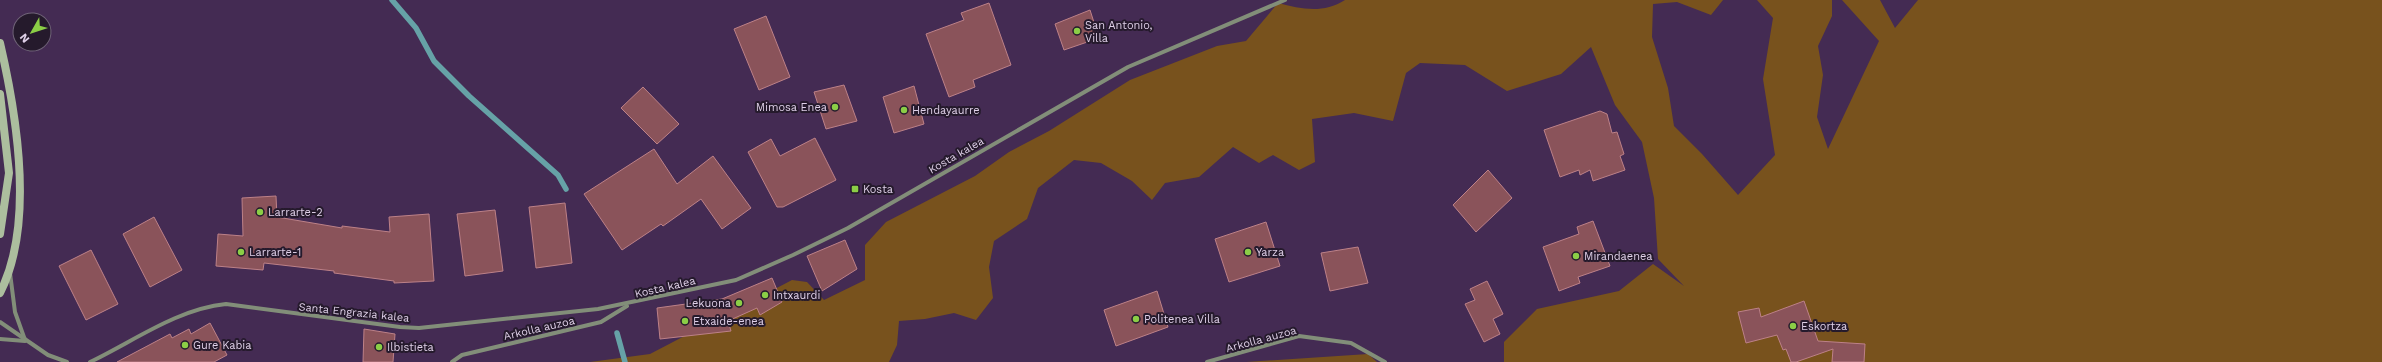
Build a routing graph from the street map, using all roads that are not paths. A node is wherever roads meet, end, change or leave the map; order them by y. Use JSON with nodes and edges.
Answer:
{"nodes":[{"id":1,"x":1285,"y":0,"type":"edge"},
{"id":2,"x":0,"y":43,"type":"edge"},
{"id":3,"x":0,"y":94,"type":"edge"},
{"id":4,"x":0,"y":234,"type":"edge"},
{"id":5,"x":10,"y":272,"type":"junction"},
{"id":6,"x":0,"y":293,"type":"edge"},
{"id":7,"x":628,"y":305,"type":"junction"},
{"id":8,"x":0,"y":322,"type":"edge"},
{"id":9,"x":0,"y":339,"type":"edge"},
{"id":10,"x":25,"y":341,"type":"junction"},
{"id":11,"x":67,"y":362,"type":"edge"},
{"id":12,"x":90,"y":362,"type":"edge"},
{"id":13,"x":452,"y":362,"type":"edge"},
{"id":14,"x":1207,"y":362,"type":"edge"},
{"id":15,"x":1385,"y":362,"type":"edge"}],
"edges":[{"from":1,"to":7,"type":"street","name":"Kosta kalea"},
{"from":2,"to":5,"type":"main road"},
{"from":3,"to":4,"type":"main road"},
{"from":5,"to":6,"type":"main road"},
{"from":5,"to":10,"type":"street"},
{"from":7,"to":12,"type":"street","name":"Santa Engrazia kalea"},
{"from":7,"to":13,"type":"street","name":"Arkolla auzoa"},
{"from":8,"to":10,"type":"street"},
{"from":9,"to":10,"type":"street"},
{"from":10,"to":11,"type":"street"},
{"from":14,"to":15,"type":"street","name":"Arkolla auzoa"}]}
